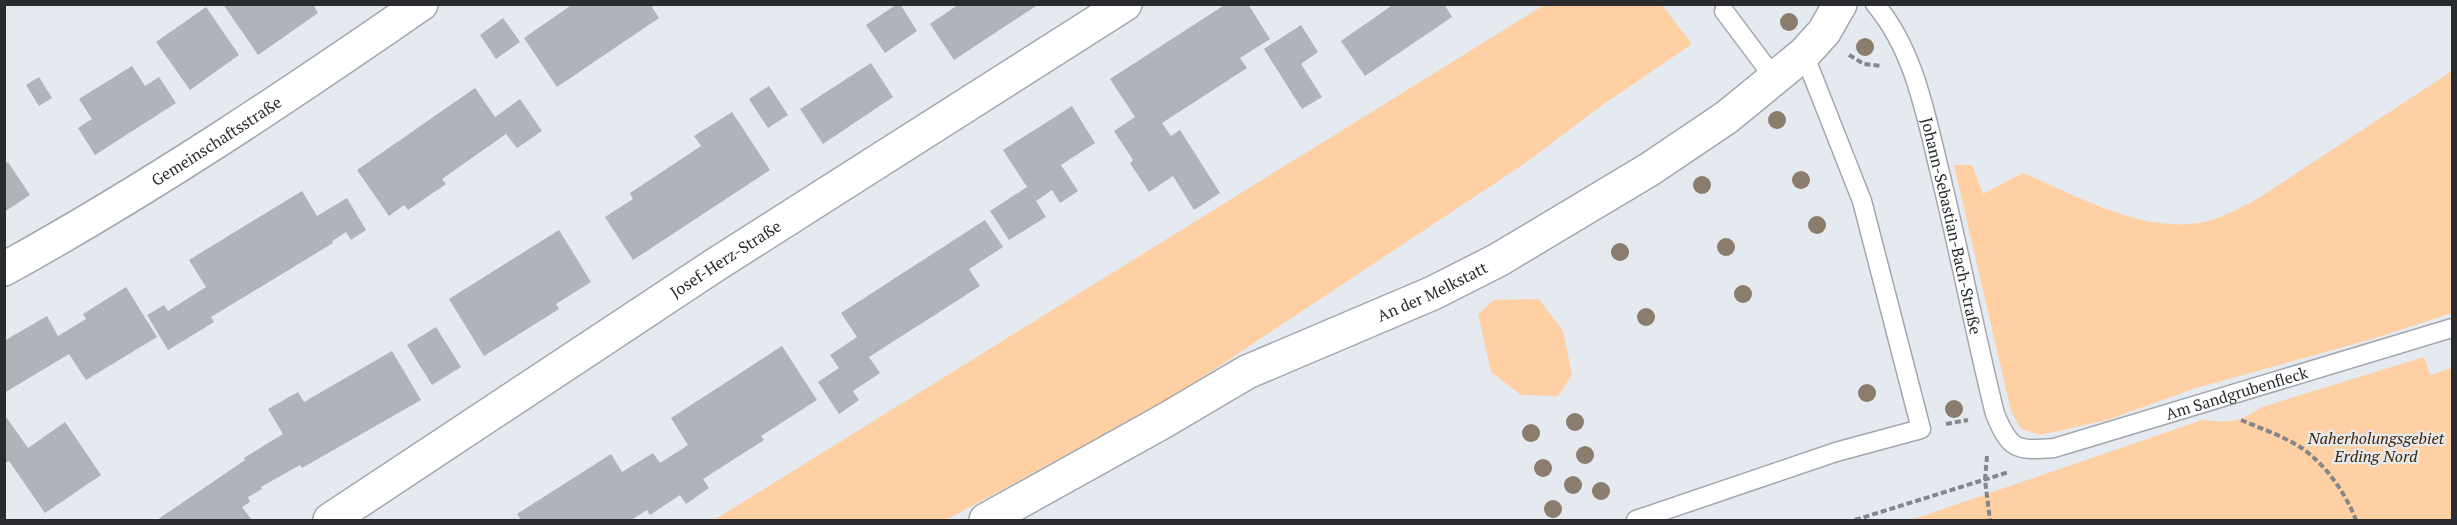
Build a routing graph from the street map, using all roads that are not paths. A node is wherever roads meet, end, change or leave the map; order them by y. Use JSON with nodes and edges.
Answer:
{"nodes":[{"id":1,"x":421,"y":4,"type":"edge"},
{"id":2,"x":1125,"y":4,"type":"edge"},
{"id":3,"x":1840,"y":4,"type":"edge"},
{"id":4,"x":1875,"y":4,"type":"edge"},
{"id":5,"x":1724,"y":11,"type":"dead end"},
{"id":6,"x":1804,"y":54,"type":"junction"},
{"id":7,"x":1775,"y":79,"type":"junction"},
{"id":8,"x":4,"y":269,"type":"edge"},
{"id":9,"x":2452,"y":328,"type":"edge"},
{"id":10,"x":2019,"y":447,"type":"joint"},
{"id":11,"x":330,"y":520,"type":"edge"},
{"id":12,"x":986,"y":520,"type":"edge"},
{"id":13,"x":1636,"y":520,"type":"edge"}],
"edges":[{"from":1,"to":8,"type":"street","name":"Gemeinschaftsstraße"},
{"from":2,"to":11,"type":"street","name":"Josef-Herz-Straße"},
{"from":3,"to":6,"type":"street","name":"An der Melkstatt"},
{"from":4,"to":10,"type":"lane","name":"Johann-Sebastian-Bach-Straße"},
{"from":5,"to":7,"type":"lane"},
{"from":6,"to":7,"type":"street","name":"An der Melkstatt"},
{"from":6,"to":13,"type":"lane"},
{"from":7,"to":12,"type":"street","name":"An der Melkstatt"},
{"from":9,"to":10,"type":"lane","name":"Am Sandgrubenfleck"}]}
